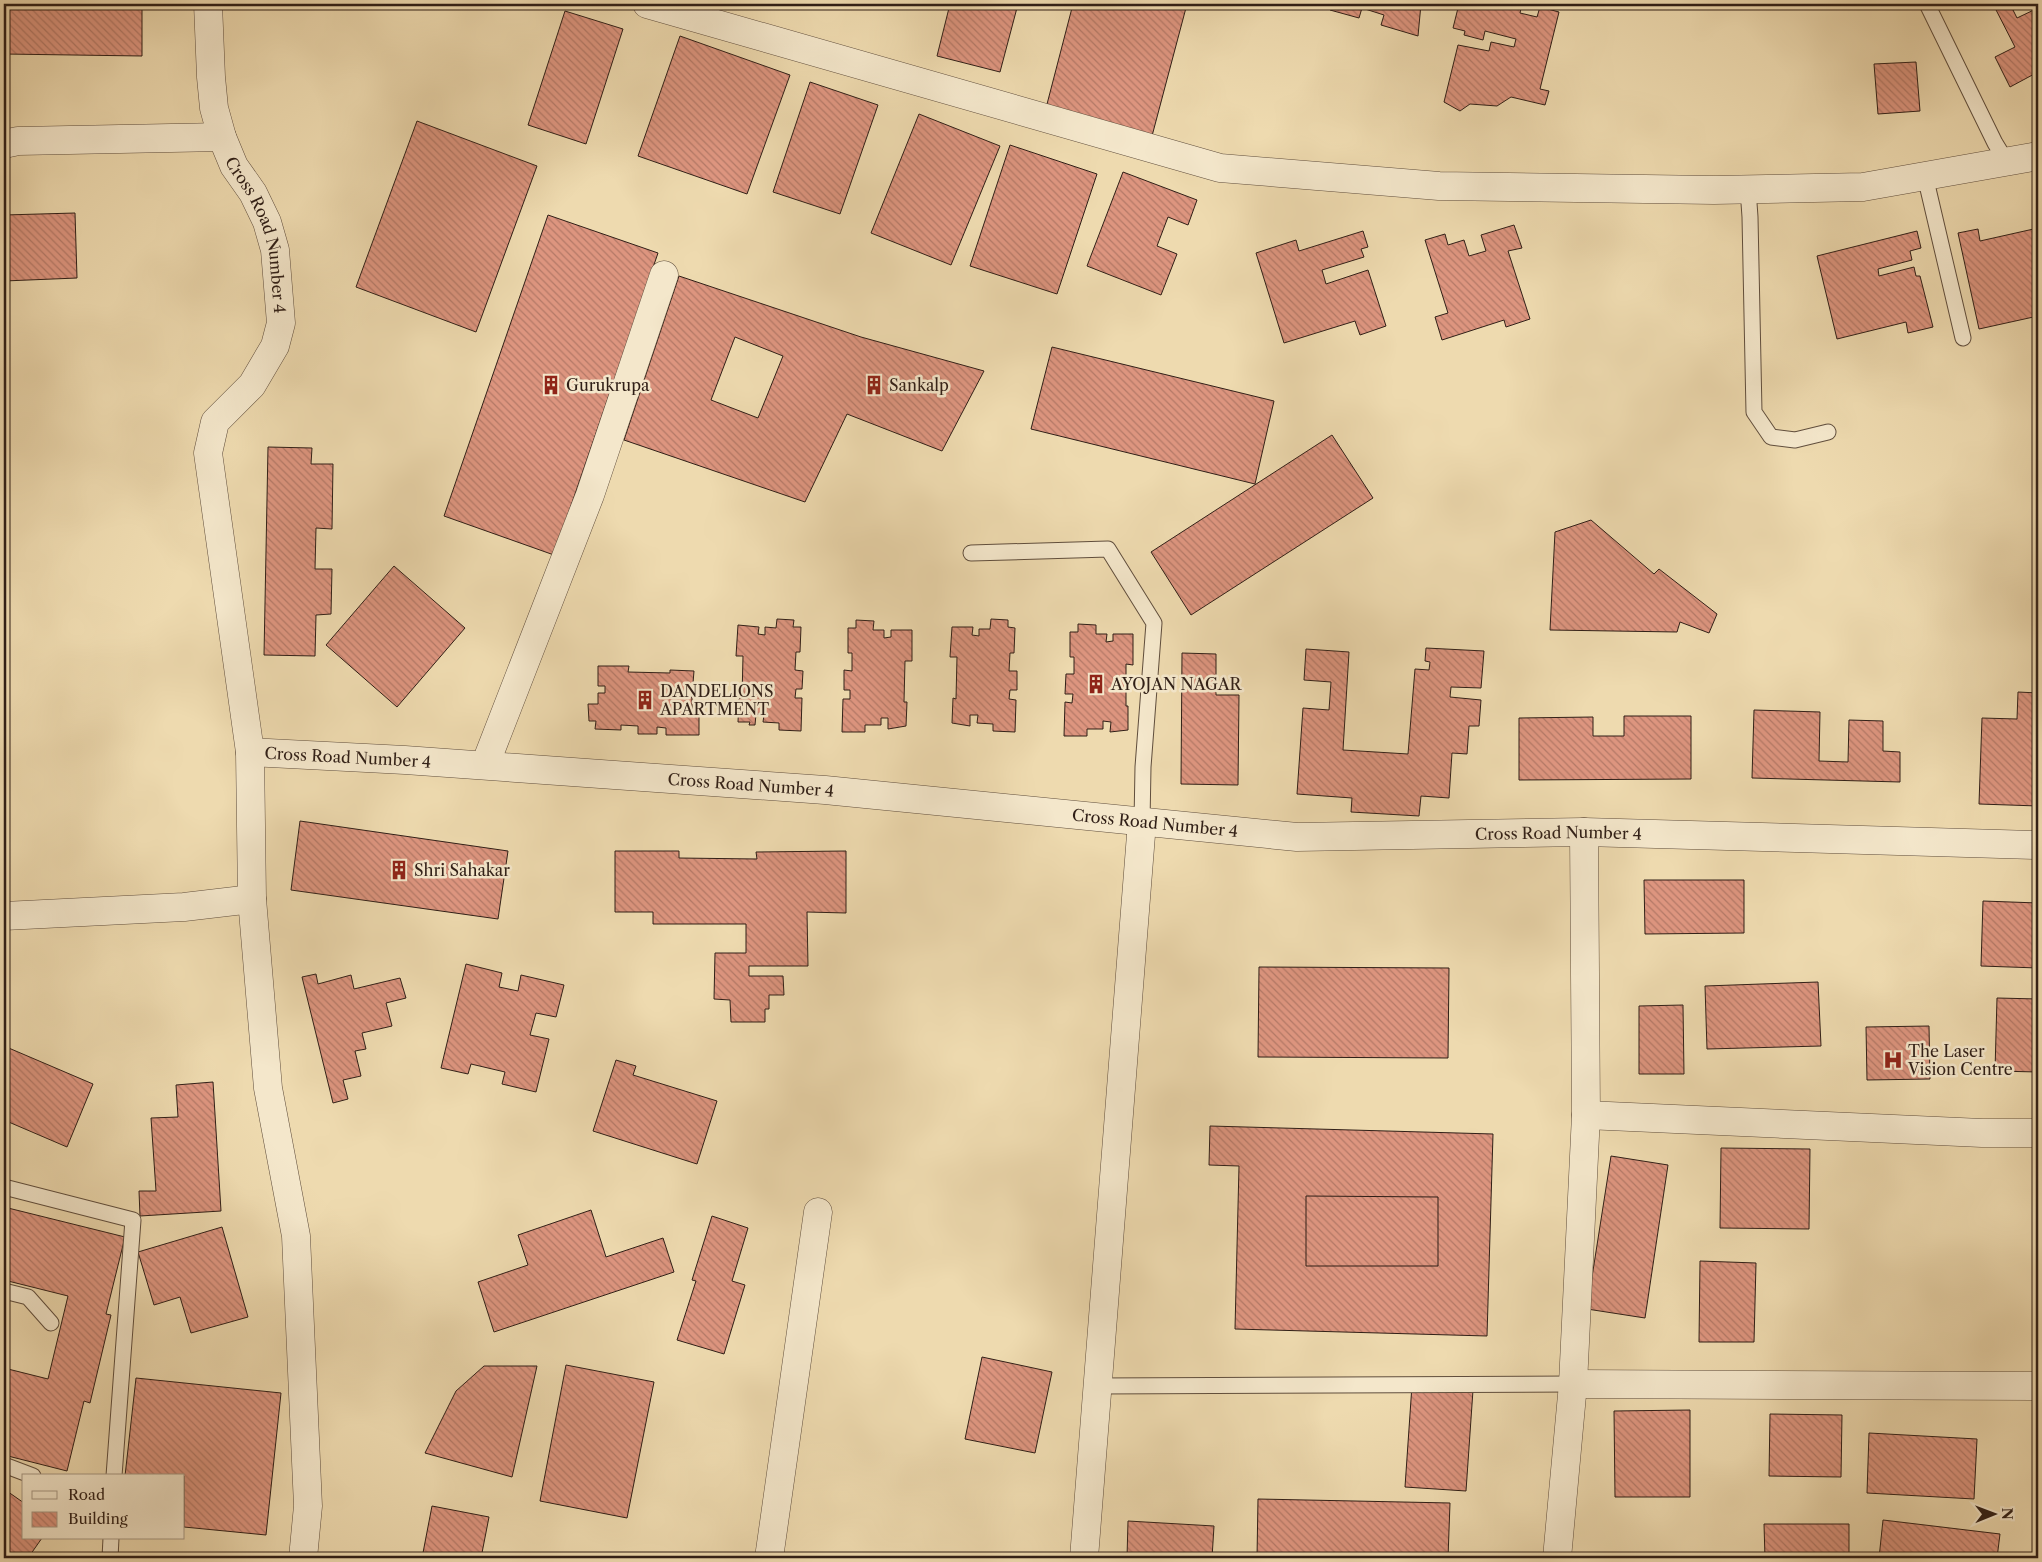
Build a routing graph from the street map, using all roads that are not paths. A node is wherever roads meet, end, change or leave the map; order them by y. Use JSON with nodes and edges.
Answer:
{"nodes":[{"id":1,"x":208,"y":4,"type":"edge"},
{"id":2,"x":647,"y":4,"type":"edge"},
{"id":3,"x":1927,"y":4,"type":"edge"},
{"id":4,"x":222,"y":137,"type":"junction"},
{"id":5,"x":4,"y":144,"type":"edge"},
{"id":6,"x":2038,"y":156,"type":"edge"},
{"id":7,"x":2006,"y":161,"type":"junction"},
{"id":8,"x":1925,"y":176,"type":"junction"},
{"id":9,"x":1748,"y":189,"type":"junction"},
{"id":10,"x":664,"y":275,"type":"dead end"},
{"id":11,"x":1963,"y":338,"type":"dead end"},
{"id":12,"x":1828,"y":432,"type":"dead end"},
{"id":13,"x":971,"y":553,"type":"dead end"},
{"id":14,"x":250,"y":752,"type":"junction"},
{"id":15,"x":485,"y":765,"type":"junction"},
{"id":16,"x":1142,"y":822,"type":"junction"},
{"id":17,"x":1584,"y":832,"type":"junction"},
{"id":18,"x":2038,"y":845,"type":"edge"},
{"id":19,"x":252,"y":899,"type":"junction"},
{"id":20,"x":4,"y":916,"type":"edge"},
{"id":21,"x":1586,"y":1115,"type":"junction"},
{"id":22,"x":2038,"y":1133,"type":"edge"},
{"id":23,"x":4,"y":1186,"type":"edge"},
{"id":24,"x":818,"y":1212,"type":"dead end"},
{"id":25,"x":4,"y":1292,"type":"edge"},
{"id":26,"x":51,"y":1323,"type":"dead end"},
{"id":27,"x":1573,"y":1384,"type":"junction"},
{"id":28,"x":1097,"y":1386,"type":"junction"},
{"id":29,"x":2038,"y":1386,"type":"edge"},
{"id":30,"x":4,"y":1465,"type":"edge"},
{"id":31,"x":28,"y":1474,"type":"edge"},
{"id":32,"x":114,"y":1474,"type":"edge"},
{"id":33,"x":111,"y":1540,"type":"edge"},
{"id":34,"x":110,"y":1558,"type":"edge"},
{"id":35,"x":303,"y":1558,"type":"edge"},
{"id":36,"x":769,"y":1558,"type":"edge"},
{"id":37,"x":1084,"y":1558,"type":"edge"},
{"id":38,"x":1556,"y":1558,"type":"edge"}],
"edges":[{"from":1,"to":4,"type":"street","name":"Cross Road Number 4"},
{"from":2,"to":9,"type":"street"},
{"from":3,"to":7,"type":"lane"},
{"from":4,"to":5,"type":"street"},
{"from":4,"to":14,"type":"street","name":"Cross Road Number 4"},
{"from":6,"to":7,"type":"street"},
{"from":7,"to":8,"type":"street"},
{"from":8,"to":9,"type":"street"},
{"from":8,"to":11,"type":"lane"},
{"from":9,"to":12,"type":"lane"},
{"from":10,"to":15,"type":"street"},
{"from":13,"to":16,"type":"lane"},
{"from":14,"to":15,"type":"street","name":"Cross Road Number 4"},
{"from":14,"to":19,"type":"street"},
{"from":15,"to":16,"type":"street","name":"Cross Road Number 4"},
{"from":16,"to":17,"type":"street","name":"Cross Road Number 4"},
{"from":16,"to":28,"type":"street"},
{"from":17,"to":18,"type":"street","name":"Cross Road Number 4"},
{"from":17,"to":21,"type":"street"},
{"from":19,"to":20,"type":"street"},
{"from":19,"to":35,"type":"street"},
{"from":21,"to":22,"type":"street"},
{"from":21,"to":27,"type":"street"},
{"from":23,"to":32,"type":"lane"},
{"from":24,"to":36,"type":"street"},
{"from":25,"to":26,"type":"lane"},
{"from":27,"to":28,"type":"lane"},
{"from":27,"to":29,"type":"street"},
{"from":27,"to":38,"type":"street"},
{"from":28,"to":37,"type":"street"},
{"from":30,"to":31,"type":"lane"},
{"from":33,"to":34,"type":"lane"}]}
